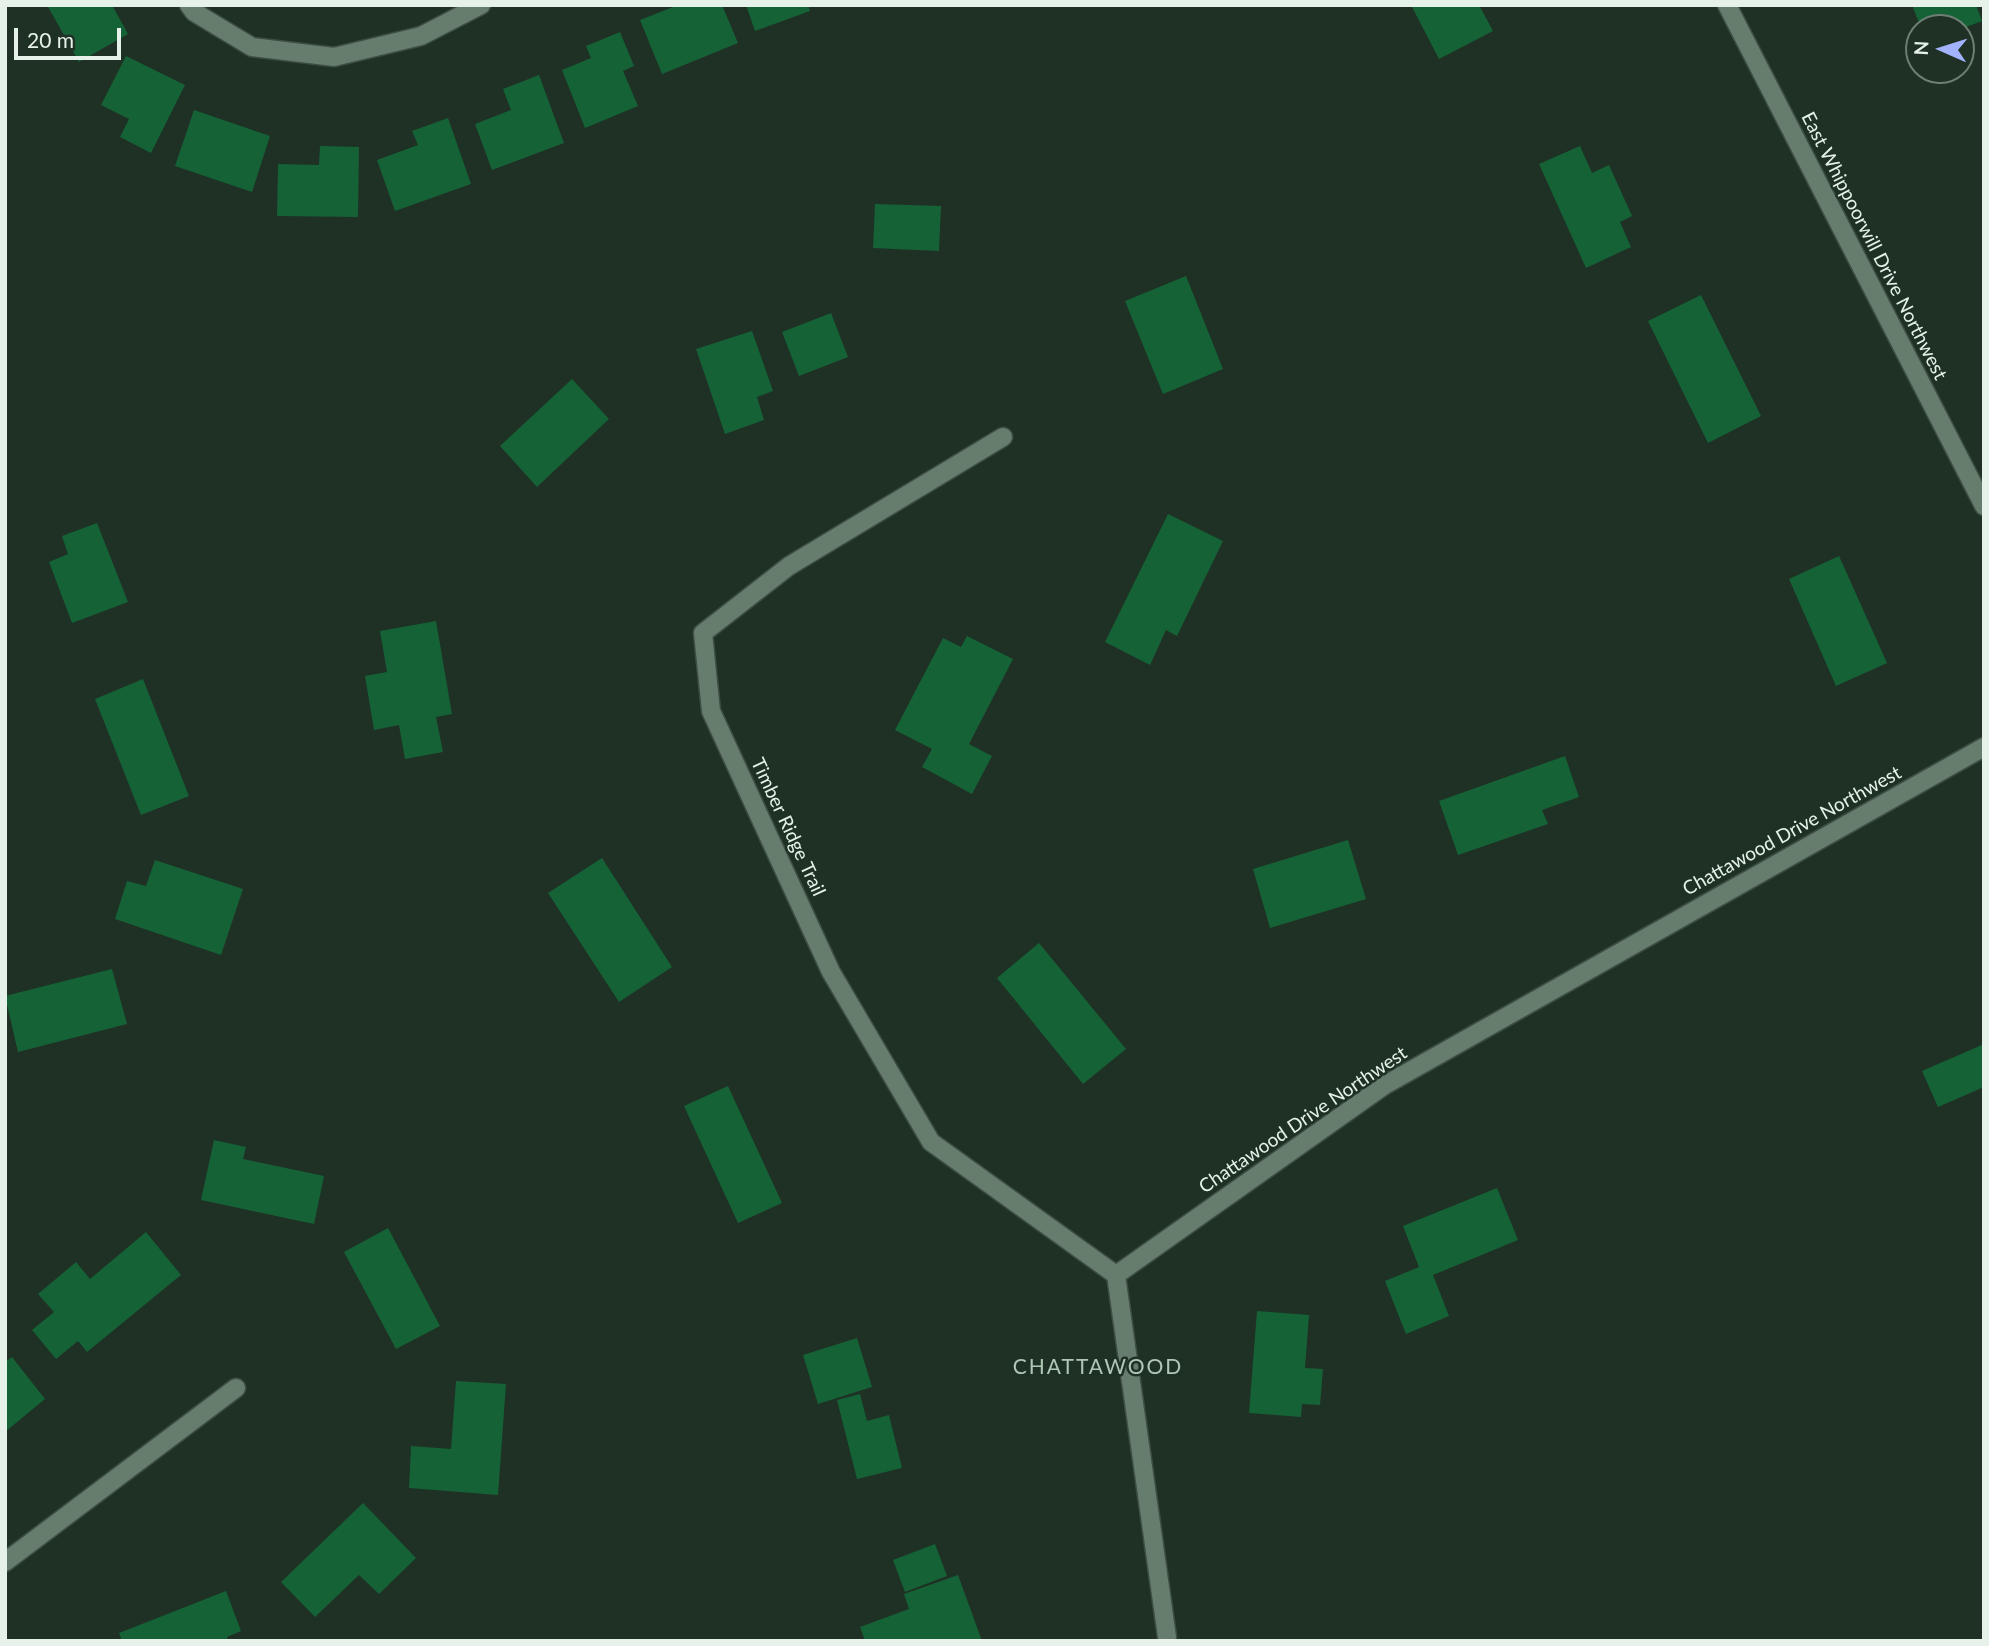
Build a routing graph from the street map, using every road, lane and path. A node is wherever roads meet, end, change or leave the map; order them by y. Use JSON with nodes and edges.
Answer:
{"nodes":[{"id":1,"x":189,"y":5,"type":"edge"},
{"id":2,"x":481,"y":5,"type":"edge"},
{"id":3,"x":1727,"y":5,"type":"edge"},
{"id":4,"x":1003,"y":437,"type":"dead end"},
{"id":5,"x":1984,"y":506,"type":"edge"},
{"id":6,"x":1984,"y":747,"type":"edge"},
{"id":7,"x":1116,"y":1275,"type":"junction"},
{"id":8,"x":236,"y":1388,"type":"dead end"},
{"id":9,"x":5,"y":1562,"type":"edge"},
{"id":10,"x":1167,"y":1637,"type":"dead end"}],
"edges":[{"from":1,"to":2,"type":"street"},
{"from":3,"to":5,"type":"street","name":"East Whippoorwill Drive Northwest"},
{"from":4,"to":7,"type":"street","name":"Timber Ridge Trail"},
{"from":6,"to":7,"type":"street","name":"Chattawood Drive Northwest"},
{"from":7,"to":10,"type":"street"},
{"from":8,"to":9,"type":"street"}]}
